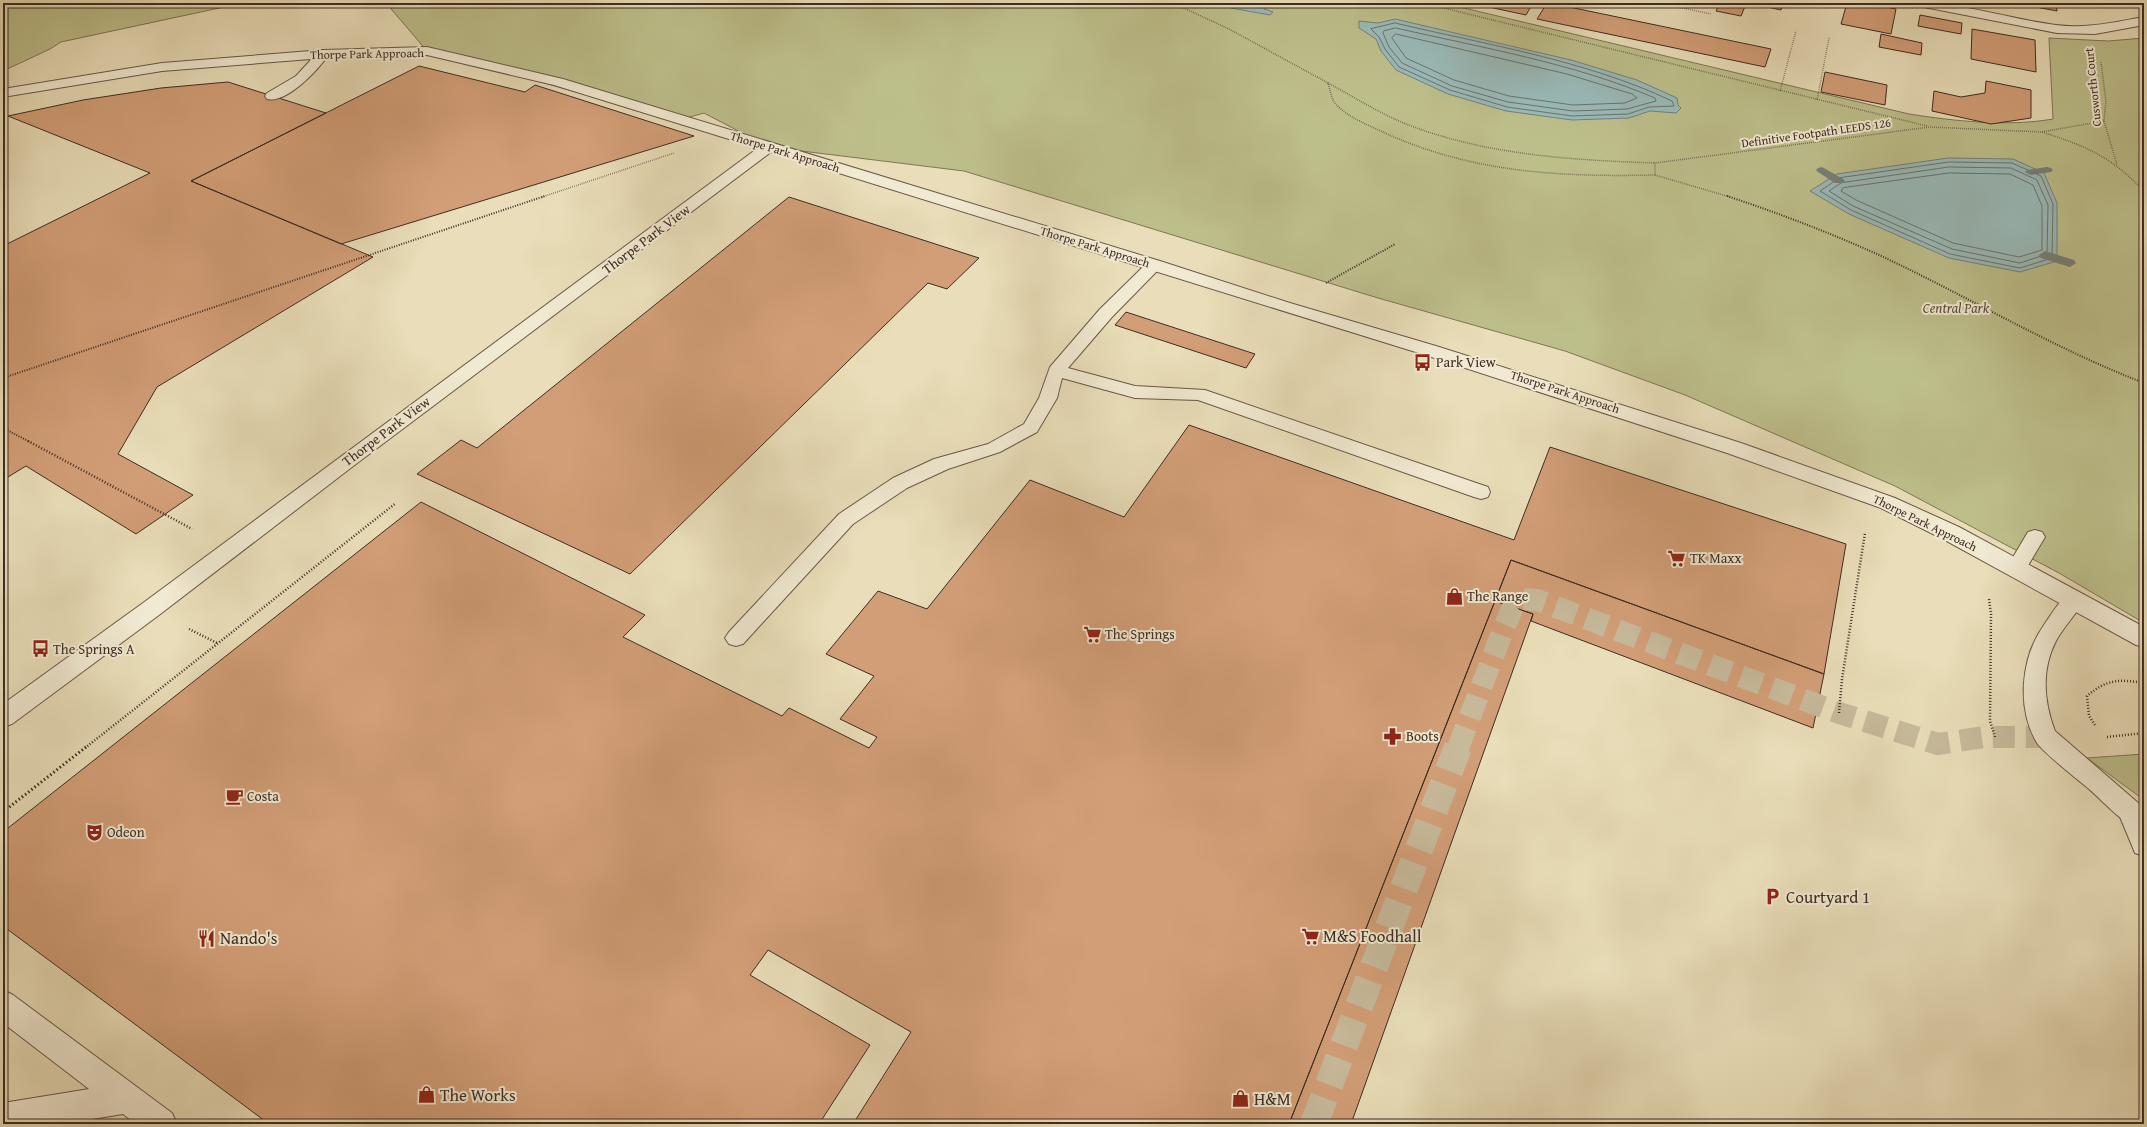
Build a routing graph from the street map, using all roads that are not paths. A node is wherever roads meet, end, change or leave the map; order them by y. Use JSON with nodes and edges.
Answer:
{"nodes":[{"id":1,"x":1924,"y":3,"type":"edge"},
{"id":2,"x":2139,"y":3,"type":"edge"},
{"id":3,"x":2144,"y":6,"type":"edge"},
{"id":4,"x":2144,"y":21,"type":"edge"},
{"id":5,"x":323,"y":54,"type":"junction"},
{"id":6,"x":3,"y":93,"type":"edge"},
{"id":7,"x":272,"y":96,"type":"dead end"},
{"id":8,"x":769,"y":147,"type":"junction"},
{"id":9,"x":1154,"y":265,"type":"junction"},
{"id":10,"x":1056,"y":371,"type":"junction"},
{"id":11,"x":1481,"y":492,"type":"dead end"},
{"id":12,"x":2035,"y":537,"type":"dead end"},
{"id":13,"x":2016,"y":569,"type":"junction"},
{"id":14,"x":2074,"y":600,"type":"junction"},
{"id":15,"x":736,"y":638,"type":"dead end"},
{"id":16,"x":2144,"y":638,"type":"edge"},
{"id":17,"x":3,"y":717,"type":"edge"},
{"id":18,"x":2137,"y":816,"type":"edge"},
{"id":19,"x":2144,"y":844,"type":"edge"},
{"id":20,"x":3,"y":1005,"type":"edge"},
{"id":21,"x":127,"y":1098,"type":"junction"},
{"id":22,"x":3,"y":1118,"type":"edge"},
{"id":23,"x":161,"y":1124,"type":"edge"}],
"edges":[{"from":1,"to":4,"type":"street"},
{"from":2,"to":3,"type":"street"},
{"from":5,"to":6,"type":"street","name":"Thorpe Park Approach"},
{"from":5,"to":7,"type":"lane"},
{"from":5,"to":8,"type":"street","name":"Thorpe Park Approach"},
{"from":8,"to":9,"type":"street","name":"Thorpe Park Approach"},
{"from":8,"to":17,"type":"street","name":"Thorpe Park View"},
{"from":9,"to":10,"type":"lane"},
{"from":9,"to":13,"type":"street","name":"Thorpe Park Approach"},
{"from":10,"to":11,"type":"lane"},
{"from":10,"to":15,"type":"lane"},
{"from":12,"to":13,"type":"lane"},
{"from":13,"to":14,"type":"street","name":"Thorpe Park Approach"},
{"from":14,"to":16,"type":"street","name":"Thorpe Park Approach"},
{"from":14,"to":18,"type":"lane"},
{"from":18,"to":19,"type":"street"},
{"from":20,"to":21,"type":"street"},
{"from":21,"to":22,"type":"street"},
{"from":21,"to":23,"type":"street"}]}
